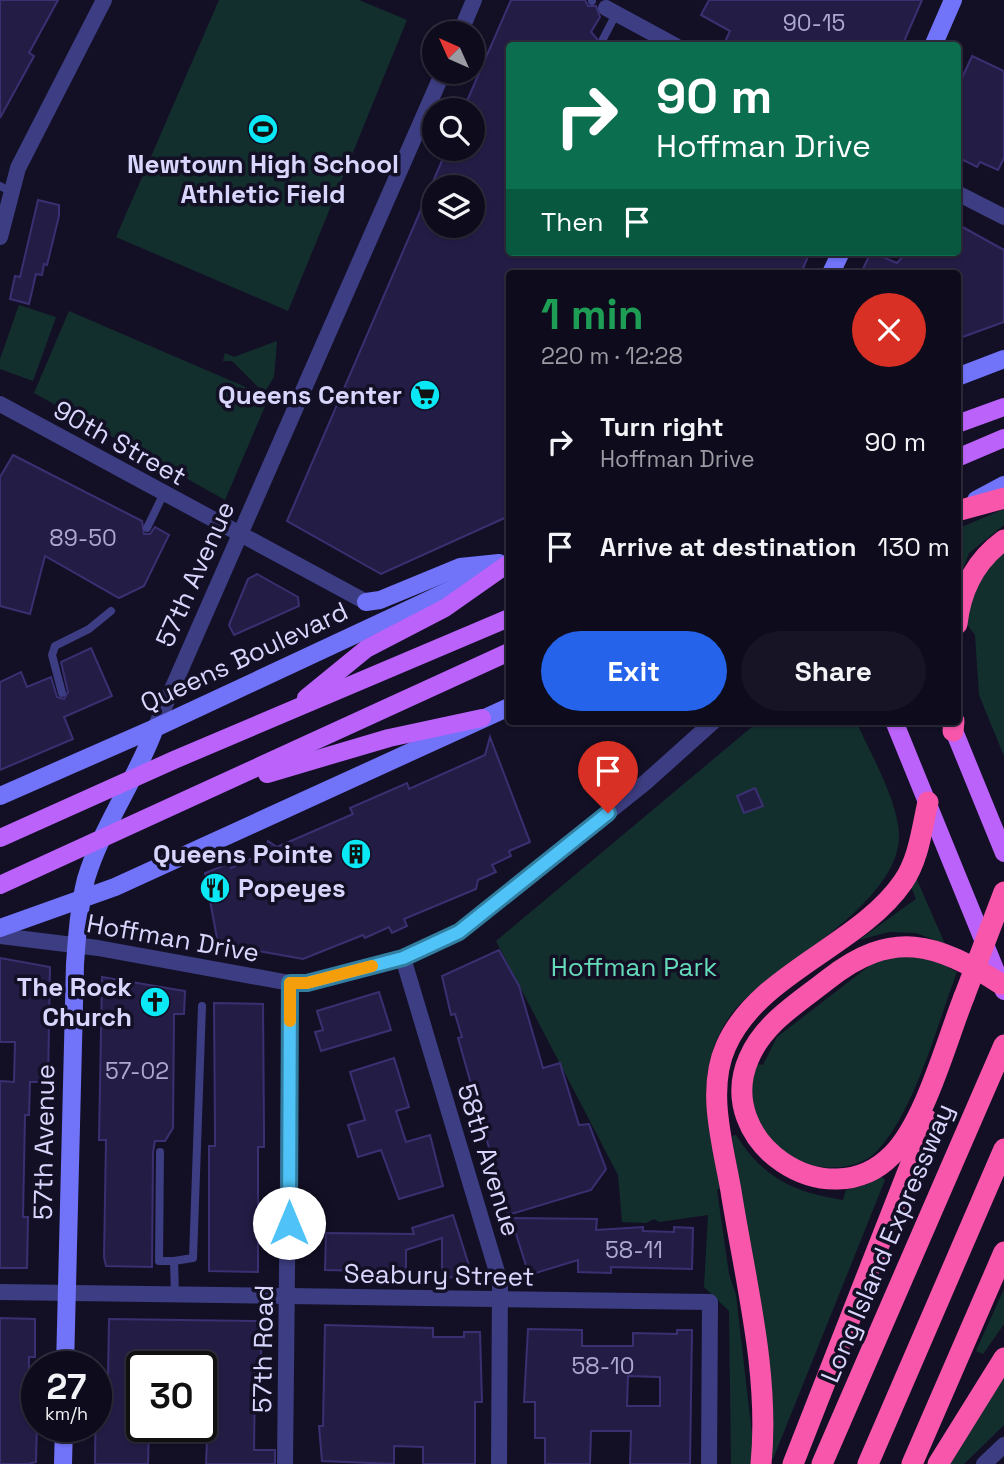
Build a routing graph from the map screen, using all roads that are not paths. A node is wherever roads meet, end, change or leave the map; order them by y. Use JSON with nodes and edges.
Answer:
{"nodes":[{"id":1,"x":104,"y":0,"type":"edge"},
{"id":2,"x":474,"y":0,"type":"edge"},
{"id":3,"x":953,"y":0,"type":"edge"},
{"id":4,"x":601,"y":6,"type":"edge"},
{"id":5,"x":465,"y":21,"type":"edge"},
{"id":6,"x":603,"y":39,"type":"dead end"},
{"id":7,"x":668,"y":42,"type":"edge"},
{"id":8,"x":935,"y":42,"type":"edge"},
{"id":9,"x":422,"y":133,"type":"edge"},
{"id":10,"x":18,"y":169,"type":"junction"},
{"id":11,"x":1,"y":189,"type":"edge"},
{"id":12,"x":961,"y":195,"type":"edge"},
{"id":13,"x":1004,"y":217,"type":"edge"},
{"id":14,"x":0,"y":237,"type":"edge"},
{"id":15,"x":1004,"y":359,"type":"edge"},
{"id":16,"x":961,"y":375,"type":"edge"},
{"id":17,"x":0,"y":404,"type":"edge"},
{"id":18,"x":1004,"y":407,"type":"edge"},
{"id":19,"x":961,"y":423,"type":"edge"},
{"id":20,"x":1004,"y":439,"type":"edge"},
{"id":21,"x":961,"y":456,"type":"edge"},
{"id":22,"x":1004,"y":485,"type":"edge"},
{"id":23,"x":163,"y":495,"type":"junction"},
{"id":24,"x":1004,"y":498,"type":"edge"},
{"id":25,"x":961,"y":509,"type":"edge"},
{"id":26,"x":961,"y":510,"type":"edge"},
{"id":27,"x":146,"y":528,"type":"dead end"},
{"id":28,"x":241,"y":535,"type":"junction"},
{"id":29,"x":1004,"y":540,"type":"edge"},
{"id":30,"x":506,"y":563,"type":"edge"},
{"id":31,"x":506,"y":564,"type":"edge"},
{"id":32,"x":506,"y":565,"type":"edge"},
{"id":33,"x":961,"y":601,"type":"edge"},
{"id":34,"x":366,"y":602,"type":"joint"},
{"id":35,"x":111,"y":611,"type":"dead end"},
{"id":36,"x":506,"y":619,"type":"edge"},
{"id":37,"x":506,"y":653,"type":"edge"},
{"id":38,"x":62,"y":693,"type":"dead end"},
{"id":39,"x":506,"y":708,"type":"edge"},
{"id":40,"x":292,"y":710,"type":"junction"},
{"id":41,"x":482,"y":718,"type":"junction"},
{"id":42,"x":710,"y":725,"type":"edge"},
{"id":43,"x":896,"y":725,"type":"edge"},
{"id":44,"x":952,"y":725,"type":"edge"},
{"id":45,"x":155,"y":728,"type":"junction"},
{"id":46,"x":135,"y":778,"type":"junction"},
{"id":47,"x":210,"y":791,"type":"junction"},
{"id":48,"x":0,"y":796,"type":"edge"},
{"id":49,"x":928,"y":802,"type":"junction"},
{"id":50,"x":0,"y":838,"type":"edge"},
{"id":51,"x":103,"y":838,"type":"junction"},
{"id":52,"x":1004,"y":853,"type":"edge"},
{"id":53,"x":0,"y":885,"type":"edge"},
{"id":54,"x":1004,"y":892,"type":"edge"},
{"id":55,"x":81,"y":902,"type":"junction"},
{"id":56,"x":1004,"y":923,"type":"edge"},
{"id":57,"x":0,"y":928,"type":"edge"},
{"id":58,"x":0,"y":936,"type":"edge"},
{"id":59,"x":76,"y":947,"type":"junction"},
{"id":60,"x":403,"y":958,"type":"junction"},
{"id":61,"x":290,"y":983,"type":"junction"},
{"id":62,"x":1003,"y":987,"type":"edge"},
{"id":63,"x":967,"y":1004,"type":"junction"},
{"id":64,"x":202,"y":1006,"type":"dead end"},
{"id":65,"x":1004,"y":1045,"type":"edge"},
{"id":66,"x":1004,"y":1149,"type":"edge"},
{"id":67,"x":160,"y":1152,"type":"dead end"},
{"id":68,"x":1004,"y":1252,"type":"edge"},
{"id":69,"x":1004,"y":1258,"type":"edge"},
{"id":70,"x":174,"y":1261,"type":"junction"},
{"id":71,"x":993,"y":1279,"type":"junction"},
{"id":72,"x":0,"y":1292,"type":"edge"},
{"id":73,"x":66,"y":1293,"type":"junction"},
{"id":74,"x":175,"y":1296,"type":"junction"},
{"id":75,"x":288,"y":1298,"type":"junction"},
{"id":76,"x":501,"y":1300,"type":"junction"},
{"id":77,"x":65,"y":1351,"type":"edge"},
{"id":78,"x":1004,"y":1358,"type":"edge"},
{"id":79,"x":64,"y":1442,"type":"edge"},
{"id":80,"x":1004,"y":1445,"type":"edge"},
{"id":81,"x":63,"y":1464,"type":"edge"},
{"id":82,"x":285,"y":1464,"type":"edge"},
{"id":83,"x":499,"y":1464,"type":"edge"},
{"id":84,"x":709,"y":1464,"type":"edge"},
{"id":85,"x":761,"y":1464,"type":"edge"},
{"id":86,"x":793,"y":1464,"type":"edge"},
{"id":87,"x":822,"y":1464,"type":"edge"},
{"id":88,"x":868,"y":1464,"type":"edge"},
{"id":89,"x":912,"y":1464,"type":"edge"},
{"id":90,"x":938,"y":1464,"type":"edge"},
{"id":91,"x":984,"y":1464,"type":"edge"}],
"edges":[{"from":1,"to":10,"type":"street"},
{"from":2,"to":5,"type":"street"},
{"from":3,"to":8,"type":"street"},
{"from":4,"to":6,"type":"lane"},
{"from":4,"to":7,"type":"street"},
{"from":9,"to":28,"type":"street","name":"57th Avenue"},
{"from":10,"to":11,"type":"street"},
{"from":10,"to":14,"type":"street"},
{"from":12,"to":13,"type":"street"},
{"from":15,"to":16,"type":"street"},
{"from":17,"to":23,"type":"street","name":"90th Street"},
{"from":18,"to":19,"type":"main road"},
{"from":20,"to":21,"type":"main road"},
{"from":22,"to":25,"type":"street"},
{"from":23,"to":27,"type":"lane"},
{"from":23,"to":28,"type":"street","name":"90th Street"},
{"from":24,"to":26,"type":"highway"},
{"from":28,"to":34,"type":"street","name":"90th Street"},
{"from":28,"to":45,"type":"street","name":"57th Avenue"},
{"from":29,"to":33,"type":"highway"},
{"from":30,"to":34,"type":"street"},
{"from":31,"to":45,"type":"street","name":"Queens Boulevard"},
{"from":32,"to":40,"type":"main road"},
{"from":35,"to":38,"type":"lane"},
{"from":36,"to":40,"type":"main road"},
{"from":37,"to":47,"type":"main road"},
{"from":39,"to":41,"type":"street"},
{"from":40,"to":46,"type":"main road"},
{"from":41,"to":47,"type":"main road"},
{"from":41,"to":55,"type":"street"},
{"from":42,"to":60,"type":"street","name":"Hoffman Drive"},
{"from":43,"to":49,"type":"main road"},
{"from":44,"to":52,"type":"main road"},
{"from":45,"to":46,"type":"street","name":"57th Avenue"},
{"from":45,"to":48,"type":"street","name":"Queens Boulevard"},
{"from":46,"to":50,"type":"main road"},
{"from":46,"to":51,"type":"street","name":"57th Avenue"},
{"from":47,"to":51,"type":"main road"},
{"from":49,"to":62,"type":"main road"},
{"from":49,"to":85,"type":"highway"},
{"from":51,"to":53,"type":"main road"},
{"from":51,"to":55,"type":"street","name":"57th Avenue"},
{"from":54,"to":63,"type":"highway","bridge":true},
{"from":55,"to":57,"type":"street"},
{"from":55,"to":59,"type":"street","name":"57th Avenue"},
{"from":56,"to":63,"type":"highway"},
{"from":58,"to":59,"type":"street","name":"Hoffman Drive"},
{"from":59,"to":61,"type":"street","name":"Hoffman Drive"},
{"from":59,"to":73,"type":"street","name":"57th Avenue"},
{"from":60,"to":61,"type":"street","name":"Hoffman Drive"},
{"from":60,"to":76,"type":"street","name":"58th Avenue"},
{"from":61,"to":75,"type":"street","name":"57th Road"},
{"from":62,"to":63,"type":"highway"},
{"from":63,"to":86,"type":"highway"},
{"from":64,"to":70,"type":"lane"},
{"from":65,"to":87,"type":"highway","name":"Long Island Expressway"},
{"from":66,"to":88,"type":"highway"},
{"from":67,"to":70,"type":"lane"},
{"from":68,"to":71,"type":"highway"},
{"from":69,"to":71,"type":"highway"},
{"from":70,"to":74,"type":"lane"},
{"from":71,"to":89,"type":"highway"},
{"from":72,"to":73,"type":"street","name":"Seabury Street"},
{"from":73,"to":74,"type":"street","name":"Seabury Street"},
{"from":73,"to":77,"type":"street","name":"57th Avenue"},
{"from":74,"to":75,"type":"street","name":"Seabury Street"},
{"from":75,"to":76,"type":"street","name":"Seabury Street"},
{"from":75,"to":82,"type":"street","name":"57th Road"},
{"from":76,"to":83,"type":"street","name":"58th Avenue"},
{"from":76,"to":84,"type":"street","name":"Seabury Street"},
{"from":78,"to":90,"type":"highway"},
{"from":79,"to":81,"type":"street"},
{"from":80,"to":91,"type":"street"}]}
